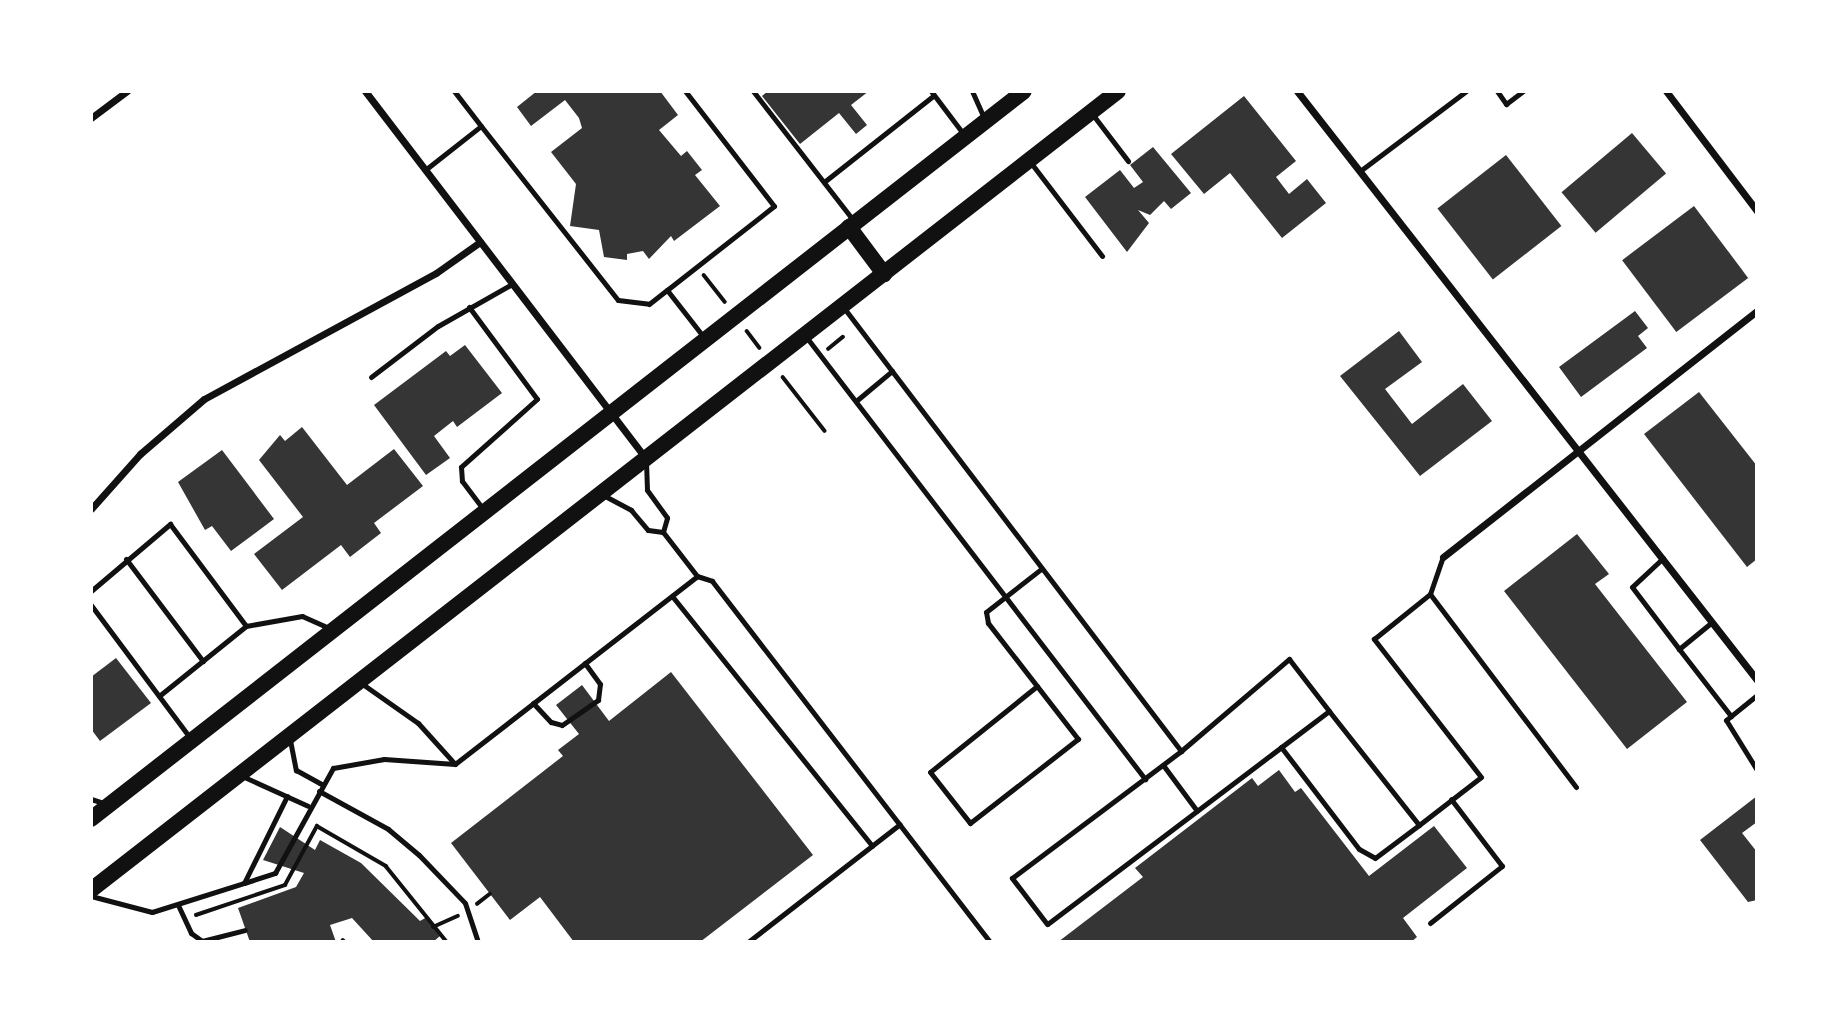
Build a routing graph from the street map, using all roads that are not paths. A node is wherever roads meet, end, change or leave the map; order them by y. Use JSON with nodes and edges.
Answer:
{"nodes":[{"id":1,"x":127,"y":91,"type":"edge"},
{"id":2,"x":365,"y":91,"type":"edge"},
{"id":3,"x":454,"y":91,"type":"edge"},
{"id":4,"x":685,"y":91,"type":"edge"},
{"id":5,"x":754,"y":91,"type":"edge"},
{"id":6,"x":972,"y":91,"type":"edge"},
{"id":7,"x":1024,"y":91,"type":"edge"},
{"id":8,"x":1297,"y":91,"type":"edge"},
{"id":9,"x":1466,"y":91,"type":"edge"},
{"id":10,"x":1497,"y":91,"type":"edge"},
{"id":11,"x":1523,"y":91,"type":"edge"},
{"id":12,"x":1666,"y":91,"type":"edge"},
{"id":13,"x":1115,"y":92,"type":"edge"},
{"id":14,"x":932,"y":93,"type":"edge"},
{"id":15,"x":1091,"y":113,"type":"junction"},
{"id":16,"x":91,"y":118,"type":"edge"},
{"id":17,"x":985,"y":121,"type":"junction"},
{"id":18,"x":481,"y":125,"type":"junction"},
{"id":19,"x":965,"y":137,"type":"junction"},
{"id":20,"x":1029,"y":160,"type":"junction"},
{"id":21,"x":1128,"y":161,"type":"dead end"},
{"id":22,"x":425,"y":170,"type":"junction"},
{"id":23,"x":1360,"y":172,"type":"junction"},
{"id":24,"x":824,"y":182,"type":"junction"},
{"id":25,"x":1757,"y":211,"type":"edge"},
{"id":26,"x":852,"y":225,"type":"junction"},
{"id":27,"x":480,"y":242,"type":"junction"},
{"id":28,"x":1102,"y":256,"type":"dead end"},
{"id":29,"x":884,"y":275,"type":"junction"},
{"id":30,"x":512,"y":284,"type":"junction"},
{"id":31,"x":667,"y":290,"type":"junction"},
{"id":32,"x":843,"y":306,"type":"junction"},
{"id":33,"x":469,"y":307,"type":"junction"},
{"id":34,"x":1757,"y":311,"type":"edge"},
{"id":35,"x":805,"y":335,"type":"junction"},
{"id":36,"x":705,"y":339,"type":"junction"},
{"id":37,"x":892,"y":371,"type":"junction"},
{"id":38,"x":371,"y":377,"type":"dead end"},
{"id":39,"x":856,"y":401,"type":"junction"},
{"id":40,"x":611,"y":413,"type":"junction"},
{"id":41,"x":1579,"y":450,"type":"junction"},
{"id":42,"x":646,"y":458,"type":"junction"},
{"id":43,"x":600,"y":494,"type":"junction"},
{"id":44,"x":91,"y":509,"type":"edge"},
{"id":45,"x":485,"y":511,"type":"junction"},
{"id":46,"x":663,"y":532,"type":"junction"},
{"id":47,"x":1443,"y":557,"type":"joint"},
{"id":48,"x":1663,"y":558,"type":"junction"},
{"id":49,"x":126,"y":559,"type":"junction"},
{"id":50,"x":1041,"y":569,"type":"junction"},
{"id":51,"x":697,"y":576,"type":"junction"},
{"id":52,"x":91,"y":590,"type":"edge"},
{"id":53,"x":1430,"y":594,"type":"junction"},
{"id":54,"x":672,"y":596,"type":"junction"},
{"id":55,"x":1006,"y":596,"type":"junction"},
{"id":56,"x":91,"y":605,"type":"edge"},
{"id":57,"x":1712,"y":622,"type":"junction"},
{"id":58,"x":246,"y":626,"type":"junction"},
{"id":59,"x":333,"y":630,"type":"junction"},
{"id":60,"x":1679,"y":649,"type":"junction"},
{"id":61,"x":203,"y":661,"type":"junction"},
{"id":62,"x":585,"y":663,"type":"junction"},
{"id":63,"x":1757,"y":680,"type":"edge"},
{"id":64,"x":359,"y":681,"type":"junction"},
{"id":65,"x":1037,"y":686,"type":"junction"},
{"id":66,"x":1757,"y":695,"type":"edge"},
{"id":67,"x":159,"y":696,"type":"junction"},
{"id":68,"x":533,"y":703,"type":"junction"},
{"id":69,"x":1329,"y":710,"type":"junction"},
{"id":70,"x":1731,"y":716,"type":"junction"},
{"id":71,"x":289,"y":736,"type":"junction"},
{"id":72,"x":192,"y":740,"type":"junction"},
{"id":73,"x":1282,"y":747,"type":"junction"},
{"id":74,"x":1181,"y":751,"type":"junction"},
{"id":75,"x":455,"y":764,"type":"junction"},
{"id":76,"x":1163,"y":765,"type":"junction"},
{"id":77,"x":1757,"y":770,"type":"edge"},
{"id":78,"x":239,"y":775,"type":"junction"},
{"id":79,"x":1145,"y":779,"type":"junction"},
{"id":80,"x":321,"y":784,"type":"junction"},
{"id":81,"x":1576,"y":787,"type":"dead end"},
{"id":82,"x":319,"y":791,"type":"junction"},
{"id":83,"x":287,"y":796,"type":"junction"},
{"id":84,"x":91,"y":799,"type":"edge"},
{"id":85,"x":1451,"y":799,"type":"junction"},
{"id":86,"x":109,"y":806,"type":"junction"},
{"id":87,"x":308,"y":806,"type":"junction"},
{"id":88,"x":1197,"y":811,"type":"junction"},
{"id":89,"x":91,"y":820,"type":"edge"},
{"id":90,"x":900,"y":824,"type":"junction"},
{"id":91,"x":1419,"y":825,"type":"junction"},
{"id":92,"x":872,"y":846,"type":"junction"},
{"id":93,"x":244,"y":883,"type":"junction"},
{"id":94,"x":91,"y":890,"type":"edge"},
{"id":95,"x":91,"y":897,"type":"edge"},
{"id":96,"x":178,"y":905,"type":"junction"},
{"id":97,"x":1430,"y":923,"type":"dead end"},
{"id":98,"x":246,"y":930,"type":"dead end"},
{"id":99,"x":478,"y":942,"type":"edge"},
{"id":100,"x":748,"y":942,"type":"edge"},
{"id":101,"x":990,"y":942,"type":"edge"}],
"edges":[{"from":1,"to":16,"type":"street"},
{"from":2,"to":22,"type":"street"},
{"from":3,"to":18,"type":"lane"},
{"from":4,"to":31,"type":"lane"},
{"from":5,"to":24,"type":"lane"},
{"from":6,"to":17,"type":"lane"},
{"from":7,"to":17,"type":"main road"},
{"from":8,"to":23,"type":"street"},
{"from":9,"to":23,"type":"lane"},
{"from":10,"to":11,"type":"lane"},
{"from":12,"to":25,"type":"street"},
{"from":13,"to":15,"type":"main road"},
{"from":14,"to":19,"type":"lane"},
{"from":14,"to":24,"type":"lane"},
{"from":15,"to":20,"type":"main road"},
{"from":15,"to":21,"type":"lane"},
{"from":17,"to":19,"type":"main road"},
{"from":18,"to":22,"type":"lane"},
{"from":18,"to":31,"type":"lane"},
{"from":19,"to":26,"type":"main road"},
{"from":20,"to":28,"type":"lane"},
{"from":20,"to":29,"type":"main road"},
{"from":22,"to":27,"type":"street"},
{"from":23,"to":41,"type":"street"},
{"from":24,"to":26,"type":"lane"},
{"from":26,"to":29,"type":"main road"},
{"from":26,"to":36,"type":"main road"},
{"from":27,"to":30,"type":"street"},
{"from":27,"to":44,"type":"street"},
{"from":29,"to":32,"type":"main road"},
{"from":30,"to":33,"type":"lane"},
{"from":30,"to":40,"type":"street"},
{"from":31,"to":36,"type":"lane"},
{"from":32,"to":35,"type":"main road"},
{"from":32,"to":37,"type":"lane"},
{"from":33,"to":38,"type":"lane"},
{"from":33,"to":45,"type":"lane"},
{"from":34,"to":41,"type":"street"},
{"from":35,"to":39,"type":"lane"},
{"from":35,"to":42,"type":"main road"},
{"from":36,"to":40,"type":"main road"},
{"from":37,"to":39,"type":"lane"},
{"from":37,"to":50,"type":"lane"},
{"from":39,"to":55,"type":"lane"},
{"from":40,"to":42,"type":"street"},
{"from":40,"to":45,"type":"main road"},
{"from":41,"to":47,"type":"street"},
{"from":41,"to":48,"type":"street"},
{"from":42,"to":43,"type":"main road"},
{"from":42,"to":46,"type":"lane"},
{"from":43,"to":46,"type":"lane"},
{"from":43,"to":64,"type":"main road"},
{"from":45,"to":59,"type":"main road"},
{"from":46,"to":51,"type":"lane"},
{"from":47,"to":53,"type":"lane"},
{"from":48,"to":57,"type":"street"},
{"from":48,"to":60,"type":"lane"},
{"from":49,"to":52,"type":"lane"},
{"from":49,"to":58,"type":"lane"},
{"from":49,"to":61,"type":"lane"},
{"from":50,"to":55,"type":"lane"},
{"from":50,"to":74,"type":"lane"},
{"from":51,"to":54,"type":"lane"},
{"from":51,"to":90,"type":"lane"},
{"from":53,"to":81,"type":"lane"},
{"from":53,"to":85,"type":"lane"},
{"from":54,"to":62,"type":"lane"},
{"from":54,"to":92,"type":"lane"},
{"from":55,"to":65,"type":"lane"},
{"from":55,"to":79,"type":"lane"},
{"from":56,"to":67,"type":"lane"},
{"from":57,"to":60,"type":"lane"},
{"from":57,"to":63,"type":"street"},
{"from":58,"to":59,"type":"lane"},
{"from":58,"to":61,"type":"lane"},
{"from":59,"to":72,"type":"main road"},
{"from":60,"to":70,"type":"lane"},
{"from":61,"to":67,"type":"lane"},
{"from":62,"to":68,"type":"lane"},
{"from":62,"to":68,"type":"lane"},
{"from":64,"to":71,"type":"main road"},
{"from":64,"to":75,"type":"lane"},
{"from":65,"to":65,"type":"lane"},
{"from":66,"to":70,"type":"lane"},
{"from":67,"to":72,"type":"lane"},
{"from":68,"to":75,"type":"lane"},
{"from":69,"to":73,"type":"lane"},
{"from":69,"to":74,"type":"lane"},
{"from":69,"to":91,"type":"lane"},
{"from":70,"to":77,"type":"lane"},
{"from":71,"to":78,"type":"main road"},
{"from":71,"to":80,"type":"lane"},
{"from":72,"to":86,"type":"main road"},
{"from":73,"to":88,"type":"lane"},
{"from":73,"to":91,"type":"lane"},
{"from":74,"to":76,"type":"lane"},
{"from":75,"to":80,"type":"lane"},
{"from":76,"to":79,"type":"lane"},
{"from":76,"to":88,"type":"lane"},
{"from":78,"to":83,"type":"lane"},
{"from":78,"to":94,"type":"main road"},
{"from":79,"to":88,"type":"lane"},
{"from":80,"to":82,"type":"lane"},
{"from":82,"to":87,"type":"lane"},
{"from":82,"to":99,"type":"lane"},
{"from":83,"to":87,"type":"lane"},
{"from":83,"to":93,"type":"lane"},
{"from":84,"to":86,"type":"lane"},
{"from":85,"to":91,"type":"lane"},
{"from":85,"to":97,"type":"lane"},
{"from":86,"to":89,"type":"main road"},
{"from":87,"to":93,"type":"lane"},
{"from":90,"to":92,"type":"lane"},
{"from":90,"to":101,"type":"lane"},
{"from":92,"to":100,"type":"lane"},
{"from":93,"to":96,"type":"lane"},
{"from":95,"to":96,"type":"lane"},
{"from":96,"to":98,"type":"lane"}]}
